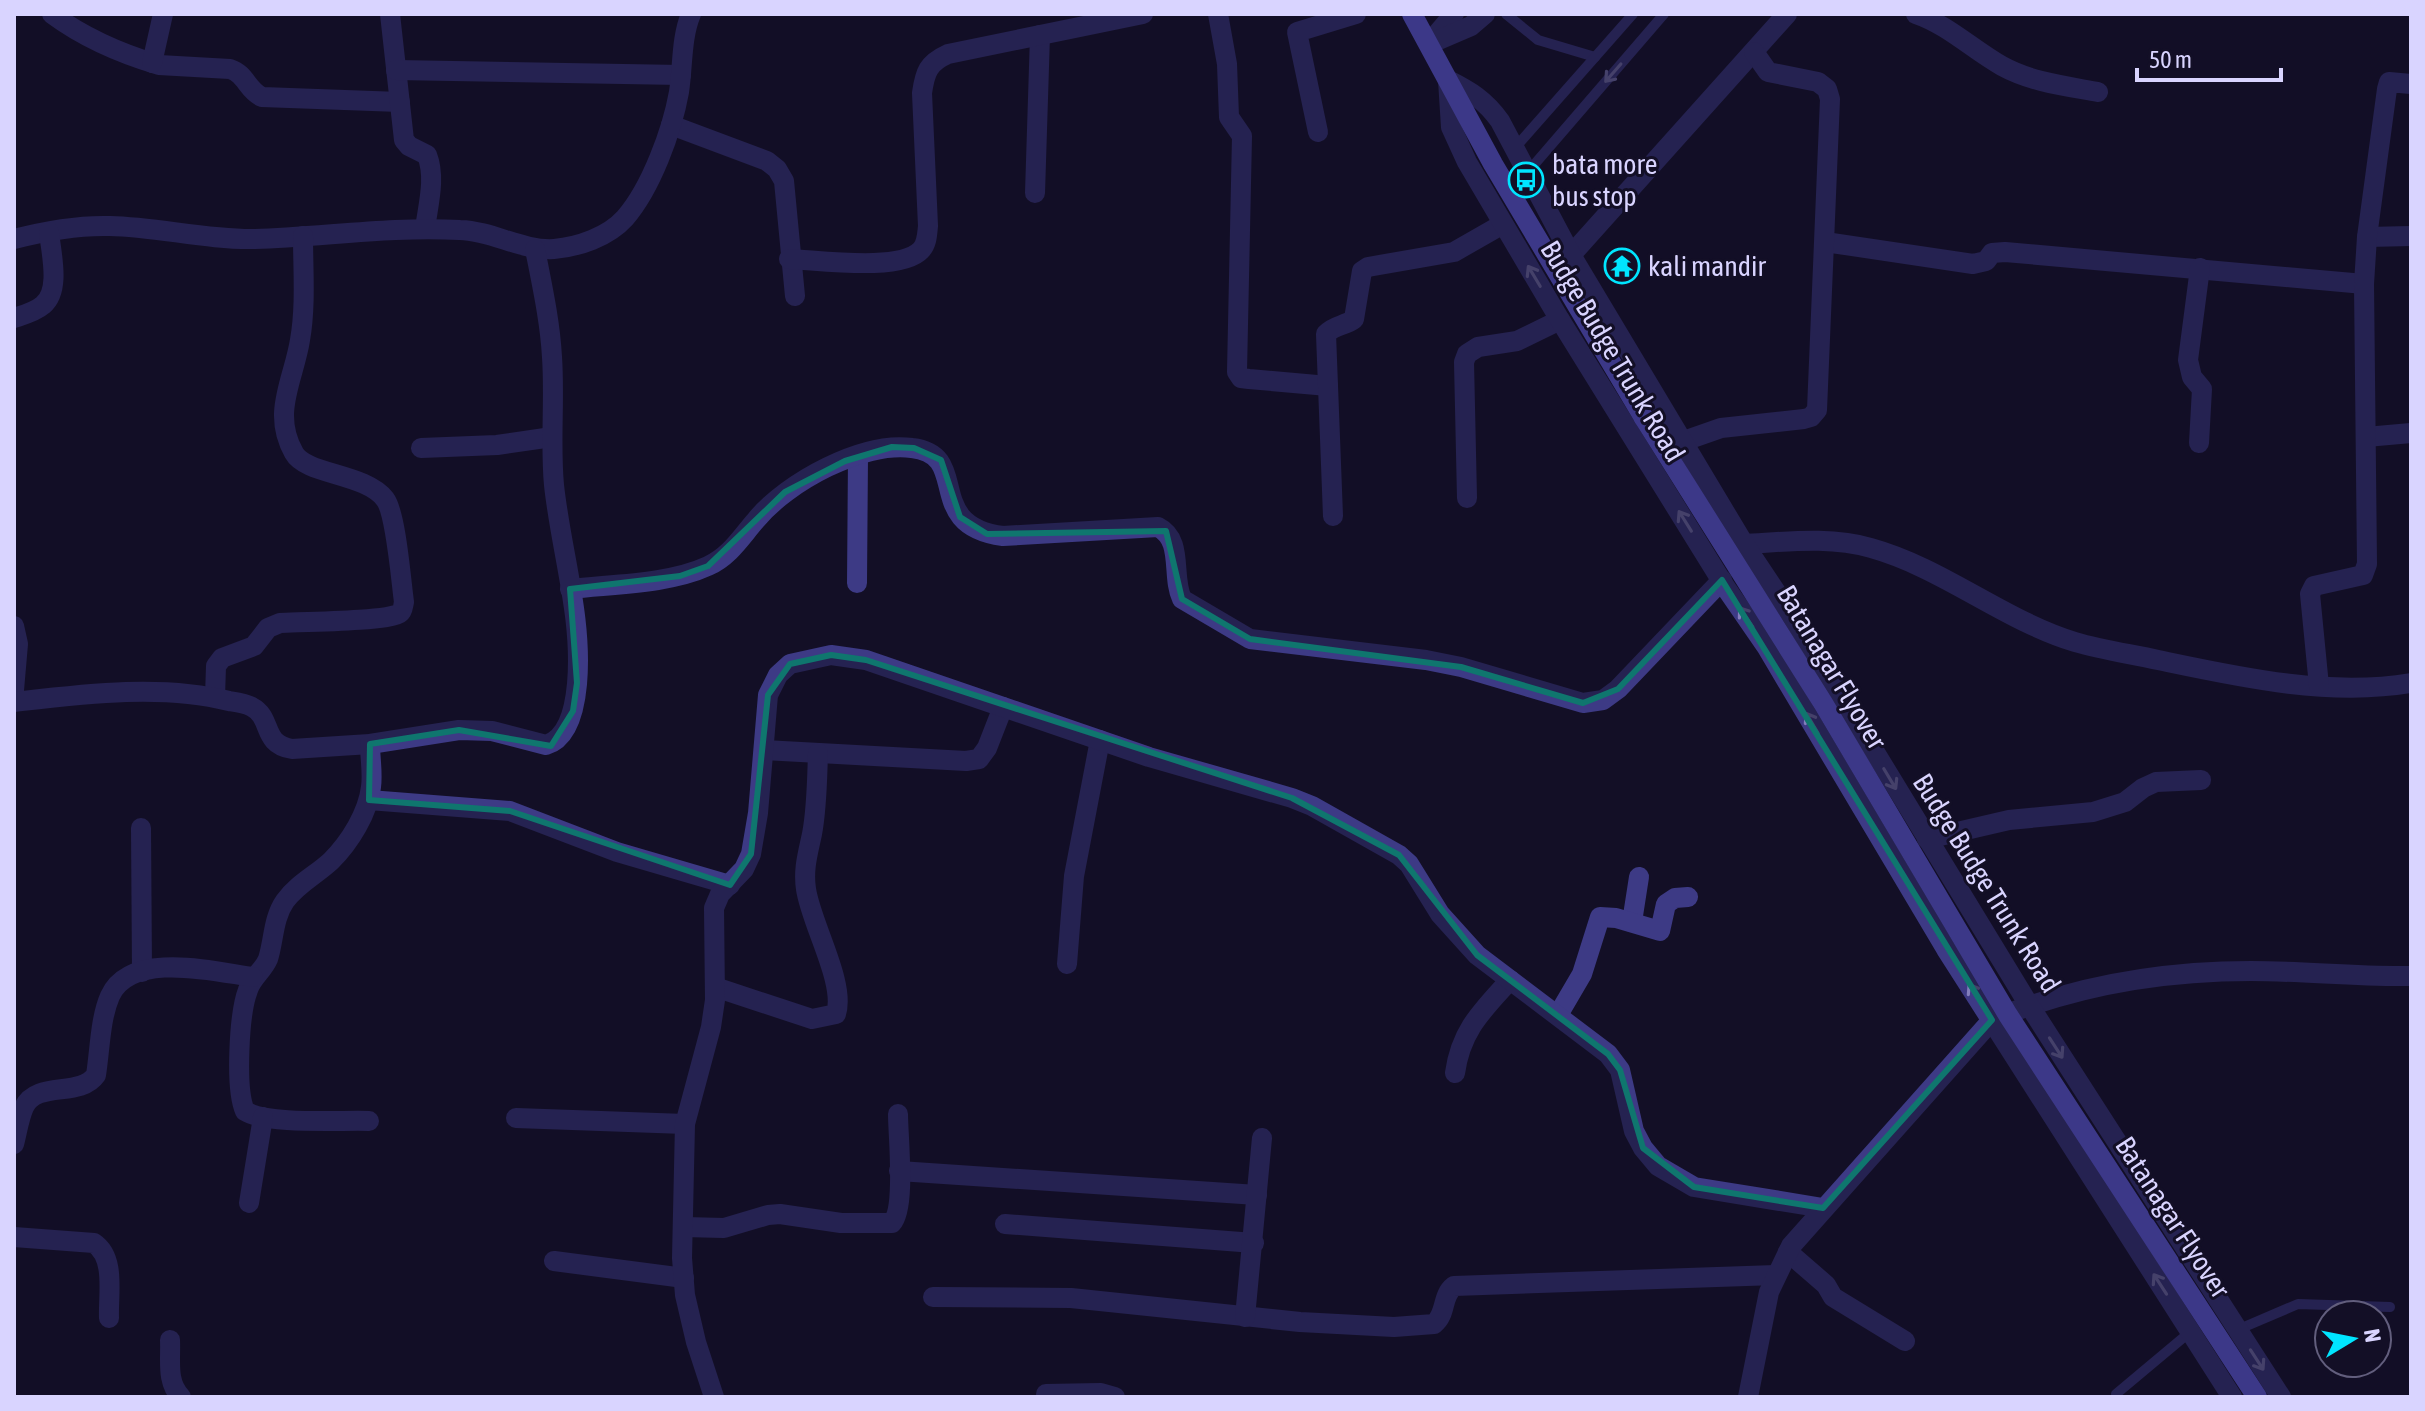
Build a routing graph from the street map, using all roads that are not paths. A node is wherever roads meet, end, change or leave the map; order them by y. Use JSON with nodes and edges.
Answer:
{"nodes":[{"id":1,"x":52,"y":14,"type":"edge"},
{"id":2,"x":163,"y":14,"type":"edge"},
{"id":3,"x":390,"y":14,"type":"edge"},
{"id":4,"x":691,"y":14,"type":"edge"},
{"id":5,"x":1143,"y":14,"type":"edge"},
{"id":6,"x":1218,"y":14,"type":"edge"},
{"id":7,"x":1356,"y":14,"type":"edge"},
{"id":8,"x":1412,"y":14,"type":"edge"},
{"id":9,"x":1454,"y":14,"type":"edge"},
{"id":10,"x":1485,"y":14,"type":"edge"},
{"id":11,"x":1506,"y":14,"type":"edge"},
{"id":12,"x":1633,"y":14,"type":"edge"},
{"id":13,"x":1664,"y":14,"type":"edge"},
{"id":14,"x":1787,"y":14,"type":"edge"},
{"id":15,"x":1916,"y":14,"type":"edge"},
{"id":16,"x":1040,"y":35,"type":"junction"},
{"id":17,"x":1429,"y":44,"type":"junction"},
{"id":18,"x":1754,"y":52,"type":"junction"},
{"id":19,"x":1595,"y":57,"type":"junction"},
{"id":20,"x":152,"y":63,"type":"junction"},
{"id":21,"x":396,"y":70,"type":"junction"},
{"id":22,"x":681,"y":75,"type":"junction"},
{"id":23,"x":1448,"y":80,"type":"junction"},
{"id":24,"x":2411,"y":84,"type":"edge"},
{"id":25,"x":2098,"y":92,"type":"dead end"},
{"id":26,"x":400,"y":102,"type":"junction"},
{"id":27,"x":671,"y":125,"type":"junction"},
{"id":28,"x":1318,"y":132,"type":"dead end"},
{"id":29,"x":1514,"y":149,"type":"junction"},
{"id":30,"x":1527,"y":173,"type":"junction"},
{"id":31,"x":1035,"y":193,"type":"dead end"},
{"id":32,"x":1503,"y":224,"type":"junction"},
{"id":33,"x":425,"y":229,"type":"junction"},
{"id":34,"x":49,"y":232,"type":"junction"},
{"id":35,"x":303,"y":236,"type":"junction"},
{"id":36,"x":2411,"y":236,"type":"edge"},
{"id":37,"x":2367,"y":237,"type":"junction"},
{"id":38,"x":14,"y":239,"type":"edge"},
{"id":39,"x":1825,"y":242,"type":"junction"},
{"id":40,"x":535,"y":249,"type":"junction"},
{"id":41,"x":1571,"y":255,"type":"junction"},
{"id":42,"x":789,"y":259,"type":"junction"},
{"id":43,"x":2200,"y":268,"type":"junction"},
{"id":44,"x":2364,"y":284,"type":"junction"},
{"id":45,"x":795,"y":296,"type":"dead end"},
{"id":46,"x":14,"y":318,"type":"edge"},
{"id":47,"x":1560,"y":320,"type":"junction"},
{"id":48,"x":1328,"y":386,"type":"junction"},
{"id":49,"x":2411,"y":433,"type":"edge"},
{"id":50,"x":552,"y":437,"type":"junction"},
{"id":51,"x":2366,"y":437,"type":"junction"},
{"id":52,"x":1681,"y":442,"type":"junction"},
{"id":53,"x":2199,"y":443,"type":"dead end"},
{"id":54,"x":421,"y":448,"type":"dead end"},
{"id":55,"x":858,"y":456,"type":"junction"},
{"id":56,"x":1467,"y":498,"type":"dead end"},
{"id":57,"x":1333,"y":516,"type":"dead end"},
{"id":58,"x":1744,"y":544,"type":"junction"},
{"id":59,"x":857,"y":583,"type":"dead end"},
{"id":60,"x":1724,"y":584,"type":"junction"},
{"id":61,"x":570,"y":589,"type":"junction"},
{"id":62,"x":14,"y":626,"type":"edge"},
{"id":63,"x":2411,"y":683,"type":"edge"},
{"id":64,"x":2319,"y":686,"type":"junction"},
{"id":65,"x":14,"y":690,"type":"edge"},
{"id":66,"x":215,"y":697,"type":"junction"},
{"id":67,"x":14,"y":702,"type":"edge"},
{"id":68,"x":1003,"y":707,"type":"junction"},
{"id":69,"x":1100,"y":740,"type":"junction"},
{"id":70,"x":764,"y":750,"type":"junction"},
{"id":71,"x":370,"y":752,"type":"junction"},
{"id":72,"x":818,"y":753,"type":"junction"},
{"id":73,"x":2201,"y":780,"type":"dead end"},
{"id":74,"x":370,"y":792,"type":"junction"},
{"id":75,"x":141,"y":828,"type":"dead end"},
{"id":76,"x":1927,"y":839,"type":"junction"},
{"id":77,"x":1639,"y":877,"type":"dead end"},
{"id":78,"x":730,"y":885,"type":"junction"},
{"id":79,"x":1688,"y":897,"type":"dead end"},
{"id":80,"x":1632,"y":922,"type":"junction"},
{"id":81,"x":1067,"y":964,"type":"dead end"},
{"id":82,"x":142,"y":972,"type":"junction"},
{"id":83,"x":2411,"y":976,"type":"edge"},
{"id":84,"x":253,"y":977,"type":"junction"},
{"id":85,"x":1510,"y":980,"type":"junction"},
{"id":86,"x":715,"y":987,"type":"junction"},
{"id":87,"x":2029,"y":1005,"type":"junction"},
{"id":88,"x":1558,"y":1015,"type":"junction"},
{"id":89,"x":1992,"y":1020,"type":"junction"},
{"id":90,"x":1455,"y":1073,"type":"dead end"},
{"id":91,"x":898,"y":1114,"type":"dead end"},
{"id":92,"x":263,"y":1117,"type":"junction"},
{"id":93,"x":516,"y":1118,"type":"dead end"},
{"id":94,"x":369,"y":1121,"type":"dead end"},
{"id":95,"x":685,"y":1124,"type":"junction"},
{"id":96,"x":1262,"y":1138,"type":"dead end"},
{"id":97,"x":14,"y":1144,"type":"edge"},
{"id":98,"x":899,"y":1171,"type":"junction"},
{"id":99,"x":1257,"y":1195,"type":"junction"},
{"id":100,"x":249,"y":1203,"type":"dead end"},
{"id":101,"x":1823,"y":1208,"type":"junction"},
{"id":102,"x":1005,"y":1224,"type":"dead end"},
{"id":103,"x":684,"y":1227,"type":"junction"},
{"id":104,"x":14,"y":1237,"type":"edge"},
{"id":105,"x":1254,"y":1243,"type":"junction"},
{"id":106,"x":1788,"y":1252,"type":"junction"},
{"id":107,"x":554,"y":1261,"type":"dead end"},
{"id":108,"x":1776,"y":1275,"type":"junction"},
{"id":109,"x":684,"y":1278,"type":"junction"},
{"id":110,"x":933,"y":1297,"type":"dead end"},
{"id":111,"x":2313,"y":1304,"type":"edge"},
{"id":112,"x":1245,"y":1317,"type":"junction"},
{"id":113,"x":109,"y":1318,"type":"dead end"},
{"id":114,"x":2237,"y":1330,"type":"junction"},
{"id":115,"x":2190,"y":1332,"type":"junction"},
{"id":116,"x":170,"y":1340,"type":"dead end"},
{"id":117,"x":1905,"y":1341,"type":"dead end"},
{"id":118,"x":1046,"y":1394,"type":"dead end"},
{"id":119,"x":2116,"y":1394,"type":"dead end"},
{"id":120,"x":181,"y":1397,"type":"edge"},
{"id":121,"x":714,"y":1397,"type":"edge"},
{"id":122,"x":1115,"y":1397,"type":"edge"},
{"id":123,"x":1748,"y":1397,"type":"edge"},
{"id":124,"x":2232,"y":1397,"type":"edge"},
{"id":125,"x":2257,"y":1397,"type":"edge"},
{"id":126,"x":2281,"y":1397,"type":"edge"}],
"edges":[{"from":1,"to":20,"type":"street"},
{"from":2,"to":20,"type":"street"},
{"from":3,"to":21,"type":"street"},
{"from":4,"to":22,"type":"street"},
{"from":5,"to":16,"type":"street"},
{"from":6,"to":48,"type":"street"},
{"from":7,"to":28,"type":"street"},
{"from":8,"to":17,"type":"main road"},
{"from":9,"to":17,"type":"street"},
{"from":10,"to":17,"type":"street"},
{"from":11,"to":19,"type":"lane"},
{"from":12,"to":19,"type":"lane"},
{"from":13,"to":30,"type":"lane","one_way":true},
{"from":14,"to":18,"type":"street"},
{"from":15,"to":25,"type":"street"},
{"from":16,"to":31,"type":"street"},
{"from":16,"to":42,"type":"street"},
{"from":17,"to":23,"type":"main road","name":"Batanagar Flyover"},
{"from":18,"to":39,"type":"street"},
{"from":18,"to":41,"type":"street"},
{"from":19,"to":29,"type":"lane"},
{"from":20,"to":26,"type":"street"},
{"from":21,"to":22,"type":"street"},
{"from":21,"to":26,"type":"street"},
{"from":22,"to":27,"type":"street"},
{"from":23,"to":29,"type":"street","name":"Budge Budge Trunk Road"},
{"from":23,"to":32,"type":"street","name":"Budge Budge Trunk Road"},
{"from":23,"to":125,"type":"main road","name":"Batanagar Flyover","bridge":true},
{"from":24,"to":37,"type":"street"},
{"from":26,"to":33,"type":"street"},
{"from":27,"to":40,"type":"street"},
{"from":27,"to":42,"type":"street"},
{"from":29,"to":30,"type":"street","name":"Budge Budge Trunk Road"},
{"from":30,"to":41,"type":"street","name":"Budge Budge Trunk Road"},
{"from":47,"to":32,"type":"street","name":"Budge Budge Trunk Road","one_way":true},
{"from":32,"to":48,"type":"street"},
{"from":33,"to":35,"type":"street"},
{"from":33,"to":40,"type":"street"},
{"from":34,"to":35,"type":"street"},
{"from":34,"to":38,"type":"street"},
{"from":34,"to":46,"type":"street"},
{"from":35,"to":66,"type":"street"},
{"from":36,"to":37,"type":"street"},
{"from":37,"to":44,"type":"street"},
{"from":39,"to":43,"type":"street"},
{"from":39,"to":52,"type":"street"},
{"from":40,"to":50,"type":"street"},
{"from":41,"to":52,"type":"street","name":"Budge Budge Trunk Road"},
{"from":42,"to":45,"type":"street"},
{"from":43,"to":44,"type":"street"},
{"from":43,"to":53,"type":"street"},
{"from":44,"to":51,"type":"street"},
{"from":47,"to":56,"type":"street"},
{"from":60,"to":47,"type":"street","name":"Budge Budge Trunk Road","one_way":true},
{"from":48,"to":57,"type":"street"},
{"from":49,"to":51,"type":"street"},
{"from":50,"to":54,"type":"street"},
{"from":50,"to":61,"type":"street"},
{"from":51,"to":64,"type":"street"},
{"from":52,"to":58,"type":"street","name":"Budge Budge Trunk Road"},
{"from":55,"to":59,"type":"street"},
{"from":55,"to":60,"type":"street"},
{"from":55,"to":61,"type":"street"},
{"from":58,"to":64,"type":"street"},
{"from":58,"to":76,"type":"street","name":"Budge Budge Trunk Road","one_way":true},
{"from":89,"to":60,"type":"street","name":"Budge Budge Trunk Road","one_way":true},
{"from":61,"to":71,"type":"street"},
{"from":62,"to":65,"type":"street"},
{"from":63,"to":64,"type":"street"},
{"from":66,"to":67,"type":"street"},
{"from":66,"to":71,"type":"street"},
{"from":68,"to":69,"type":"street"},
{"from":68,"to":70,"type":"street"},
{"from":68,"to":72,"type":"street"},
{"from":69,"to":81,"type":"street"},
{"from":69,"to":85,"type":"street"},
{"from":70,"to":72,"type":"street"},
{"from":70,"to":78,"type":"street"},
{"from":71,"to":74,"type":"street"},
{"from":72,"to":86,"type":"street"},
{"from":73,"to":76,"type":"street"},
{"from":74,"to":78,"type":"street"},
{"from":74,"to":84,"type":"street"},
{"from":75,"to":82,"type":"street"},
{"from":76,"to":87,"type":"street","name":"Budge Budge Trunk Road"},
{"from":77,"to":80,"type":"street"},
{"from":78,"to":86,"type":"street"},
{"from":79,"to":80,"type":"street"},
{"from":80,"to":88,"type":"street"},
{"from":82,"to":84,"type":"street"},
{"from":82,"to":97,"type":"street"},
{"from":83,"to":87,"type":"street"},
{"from":84,"to":92,"type":"street"},
{"from":85,"to":88,"type":"street"},
{"from":85,"to":90,"type":"street"},
{"from":86,"to":95,"type":"street"},
{"from":87,"to":89,"type":"street"},
{"from":87,"to":114,"type":"street","name":"Budge Budge Trunk Road","one_way":true},
{"from":88,"to":101,"type":"street"},
{"from":89,"to":101,"type":"street"},
{"from":115,"to":89,"type":"street","name":"Budge Budge Trunk Road","one_way":true},
{"from":91,"to":98,"type":"street"},
{"from":92,"to":94,"type":"street"},
{"from":92,"to":100,"type":"street"},
{"from":93,"to":95,"type":"street"},
{"from":95,"to":103,"type":"street"},
{"from":96,"to":99,"type":"street"},
{"from":98,"to":99,"type":"street"},
{"from":98,"to":103,"type":"street"},
{"from":99,"to":105,"type":"street"},
{"from":101,"to":106,"type":"street"},
{"from":102,"to":105,"type":"street"},
{"from":103,"to":109,"type":"street"},
{"from":104,"to":113,"type":"street"},
{"from":105,"to":112,"type":"street"},
{"from":106,"to":108,"type":"street"},
{"from":106,"to":117,"type":"street"},
{"from":107,"to":109,"type":"street"},
{"from":108,"to":112,"type":"street"},
{"from":108,"to":123,"type":"street"},
{"from":109,"to":121,"type":"street"},
{"from":110,"to":112,"type":"street"},
{"from":111,"to":114,"type":"lane"},
{"from":114,"to":126,"type":"street","name":"Budge Budge Trunk Road","one_way":true},
{"from":115,"to":119,"type":"lane"},
{"from":115,"to":124,"type":"street","name":"Budge Budge Trunk Road"},
{"from":116,"to":120,"type":"street"},
{"from":118,"to":122,"type":"street"}]}
